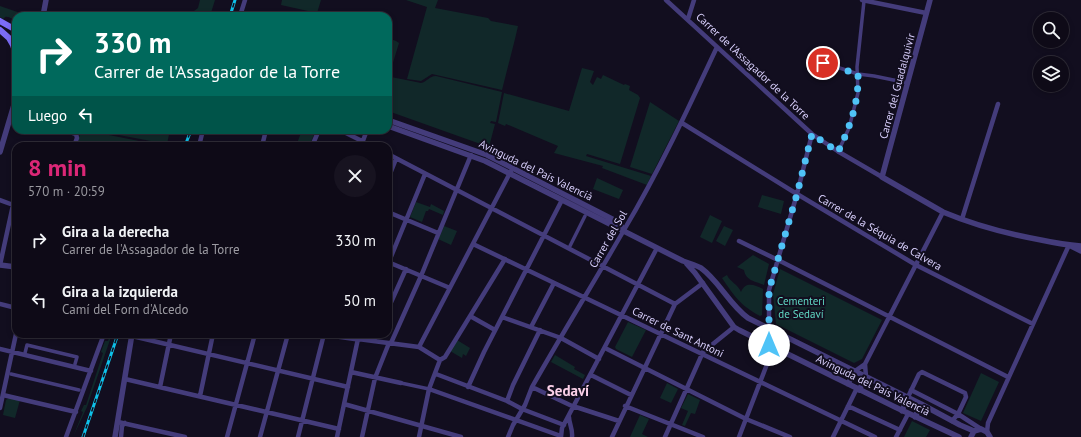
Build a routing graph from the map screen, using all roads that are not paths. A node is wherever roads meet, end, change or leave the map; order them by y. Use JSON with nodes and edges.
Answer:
{"nodes":[{"id":1,"x":245,"y":0,"type":"edge"},
{"id":2,"x":666,"y":0,"type":"edge"},
{"id":3,"x":694,"y":0,"type":"edge"},
{"id":4,"x":863,"y":0,"type":"edge"},
{"id":5,"x":930,"y":0,"type":"edge"},
{"id":6,"x":46,"y":1,"type":"edge"},
{"id":7,"x":41,"y":12,"type":"edge"},
{"id":8,"x":43,"y":12,"type":"edge"},
{"id":9,"x":241,"y":12,"type":"edge"},
{"id":10,"x":926,"y":13,"type":"junction"},
{"id":11,"x":688,"y":19,"type":"junction"},
{"id":12,"x":0,"y":21,"type":"edge"},
{"id":13,"x":12,"y":28,"type":"edge"},
{"id":14,"x":0,"y":30,"type":"edge"},
{"id":15,"x":12,"y":43,"type":"edge"},
{"id":16,"x":718,"y":47,"type":"junction"},
{"id":17,"x":812,"y":60,"type":"dead end"},
{"id":18,"x":858,"y":74,"type":"junction"},
{"id":19,"x":908,"y":83,"type":"junction"},
{"id":20,"x":998,"y":104,"type":"dead end"},
{"id":21,"x":12,"y":119,"type":"edge"},
{"id":22,"x":392,"y":121,"type":"edge"},
{"id":23,"x":682,"y":123,"type":"junction"},
{"id":24,"x":392,"y":127,"type":"edge"},
{"id":25,"x":346,"y":134,"type":"edge"},
{"id":26,"x":812,"y":134,"type":"junction"},
{"id":27,"x":359,"y":142,"type":"edge"},
{"id":28,"x":0,"y":152,"type":"edge"},
{"id":29,"x":477,"y":152,"type":"junction"},
{"id":30,"x":838,"y":152,"type":"junction"},
{"id":31,"x":471,"y":155,"type":"junction"},
{"id":32,"x":392,"y":156,"type":"edge"},
{"id":33,"x":396,"y":159,"type":"junction"},
{"id":34,"x":392,"y":169,"type":"edge"},
{"id":35,"x":511,"y":170,"type":"junction"},
{"id":36,"x":425,"y":174,"type":"junction"},
{"id":37,"x":882,"y":177,"type":"junction"},
{"id":38,"x":456,"y":190,"type":"junction"},
{"id":39,"x":797,"y":194,"type":"junction"},
{"id":40,"x":0,"y":200,"type":"edge"},
{"id":41,"x":562,"y":200,"type":"junction"},
{"id":42,"x":12,"y":204,"type":"edge"},
{"id":43,"x":491,"y":208,"type":"junction"},
{"id":44,"x":943,"y":212,"type":"junction"},
{"id":45,"x":12,"y":214,"type":"edge"},
{"id":46,"x":392,"y":214,"type":"edge"},
{"id":47,"x":585,"y":216,"type":"dead end"},
{"id":48,"x":962,"y":219,"type":"junction"},
{"id":49,"x":406,"y":220,"type":"junction"},
{"id":50,"x":624,"y":230,"type":"junction"},
{"id":51,"x":438,"y":233,"type":"junction"},
{"id":52,"x":543,"y":235,"type":"junction"},
{"id":53,"x":739,"y":241,"type":"dead end"},
{"id":54,"x":473,"y":244,"type":"junction"},
{"id":55,"x":1069,"y":245,"type":"junction"},
{"id":56,"x":570,"y":246,"type":"dead end"},
{"id":57,"x":1081,"y":246,"type":"edge"},
{"id":58,"x":658,"y":248,"type":"junction"},
{"id":59,"x":1081,"y":251,"type":"edge"},
{"id":60,"x":392,"y":253,"type":"edge"},
{"id":61,"x":505,"y":259,"type":"junction"},
{"id":62,"x":778,"y":260,"type":"junction"},
{"id":63,"x":683,"y":261,"type":"junction"},
{"id":64,"x":392,"y":264,"type":"edge"},
{"id":65,"x":0,"y":265,"type":"edge"},
{"id":66,"x":916,"y":265,"type":"junction"},
{"id":67,"x":12,"y":266,"type":"edge"},
{"id":68,"x":603,"y":266,"type":"junction"},
{"id":69,"x":406,"y":269,"type":"junction"},
{"id":70,"x":526,"y":270,"type":"junction"},
{"id":71,"x":421,"y":276,"type":"junction"},
{"id":72,"x":711,"y":277,"type":"junction"},
{"id":73,"x":554,"y":283,"type":"junction"},
{"id":74,"x":703,"y":283,"type":"junction"},
{"id":75,"x":638,"y":285,"type":"junction"},
{"id":76,"x":450,"y":288,"type":"junction"},
{"id":77,"x":585,"y":297,"type":"junction"},
{"id":78,"x":392,"y":300,"type":"edge"},
{"id":79,"x":0,"y":304,"type":"edge"},
{"id":80,"x":675,"y":304,"type":"junction"},
{"id":81,"x":12,"y":307,"type":"edge"},
{"id":82,"x":622,"y":315,"type":"junction"},
{"id":83,"x":470,"y":316,"type":"junction"},
{"id":84,"x":502,"y":317,"type":"junction"},
{"id":85,"x":890,"y":318,"type":"junction"},
{"id":86,"x":1033,"y":324,"type":"junction"},
{"id":87,"x":531,"y":327,"type":"junction"},
{"id":88,"x":734,"y":327,"type":"junction"},
{"id":89,"x":769,"y":328,"type":"junction"},
{"id":90,"x":495,"y":330,"type":"junction"},
{"id":91,"x":540,"y":330,"type":"junction"},
{"id":92,"x":660,"y":334,"type":"junction"},
{"id":93,"x":786,"y":337,"type":"junction"},
{"id":94,"x":15,"y":338,"type":"edge"},
{"id":95,"x":103,"y":338,"type":"edge"},
{"id":96,"x":132,"y":338,"type":"edge"},
{"id":97,"x":143,"y":338,"type":"edge"},
{"id":98,"x":170,"y":338,"type":"edge"},
{"id":99,"x":212,"y":338,"type":"edge"},
{"id":100,"x":255,"y":338,"type":"edge"},
{"id":101,"x":287,"y":338,"type":"edge"},
{"id":102,"x":322,"y":338,"type":"edge"},
{"id":103,"x":358,"y":338,"type":"edge"},
{"id":104,"x":364,"y":338,"type":"edge"},
{"id":105,"x":375,"y":338,"type":"edge"},
{"id":106,"x":561,"y":338,"type":"junction"},
{"id":107,"x":374,"y":341,"type":"junction"},
{"id":108,"x":390,"y":343,"type":"junction"},
{"id":109,"x":169,"y":345,"type":"junction"},
{"id":110,"x":769,"y":345,"type":"junction"},
{"id":111,"x":419,"y":347,"type":"junction"},
{"id":112,"x":604,"y":348,"type":"junction"},
{"id":113,"x":0,"y":349,"type":"edge"},
{"id":114,"x":778,"y":350,"type":"junction"},
{"id":115,"x":12,"y":352,"type":"junction"},
{"id":116,"x":25,"y":352,"type":"dead end"},
{"id":117,"x":208,"y":354,"type":"junction"},
{"id":118,"x":702,"y":355,"type":"junction"},
{"id":119,"x":599,"y":359,"type":"junction"},
{"id":120,"x":769,"y":359,"type":"junction"},
{"id":121,"x":440,"y":360,"type":"junction"},
{"id":122,"x":75,"y":364,"type":"dead end"},
{"id":123,"x":247,"y":364,"type":"junction"},
{"id":124,"x":865,"y":364,"type":"junction"},
{"id":125,"x":644,"y":368,"type":"junction"},
{"id":126,"x":91,"y":371,"type":"junction"},
{"id":127,"x":277,"y":371,"type":"junction"},
{"id":128,"x":855,"y":371,"type":"junction"},
{"id":129,"x":351,"y":372,"type":"junction"},
{"id":130,"x":11,"y":374,"type":"dead end"},
{"id":131,"x":436,"y":374,"type":"junction"},
{"id":132,"x":591,"y":375,"type":"junction"},
{"id":133,"x":866,"y":376,"type":"junction"},
{"id":134,"x":1008,"y":377,"type":"junction"},
{"id":135,"x":376,"y":378,"type":"junction"},
{"id":136,"x":125,"y":379,"type":"junction"},
{"id":137,"x":312,"y":379,"type":"junction"},
{"id":138,"x":760,"y":382,"type":"junction"},
{"id":139,"x":401,"y":383,"type":"joint"},
{"id":140,"x":848,"y":384,"type":"junction"},
{"id":141,"x":160,"y":387,"type":"junction"},
{"id":142,"x":348,"y":387,"type":"junction"},
{"id":143,"x":468,"y":387,"type":"junction"},
{"id":144,"x":532,"y":387,"type":"junction"},
{"id":145,"x":429,"y":389,"type":"junction"},
{"id":146,"x":858,"y":389,"type":"junction"},
{"id":147,"x":79,"y":390,"type":"dead end"},
{"id":148,"x":686,"y":390,"type":"junction"},
{"id":149,"x":911,"y":390,"type":"junction"},
{"id":150,"x":3,"y":395,"type":"junction"},
{"id":151,"x":631,"y":395,"type":"junction"},
{"id":152,"x":200,"y":396,"type":"junction"},
{"id":153,"x":908,"y":397,"type":"junction"},
{"id":154,"x":507,"y":401,"type":"junction"},
{"id":155,"x":344,"y":404,"type":"junction"},
{"id":156,"x":921,"y":404,"type":"junction"},
{"id":157,"x":236,"y":405,"type":"junction"},
{"id":158,"x":626,"y":406,"type":"junction"},
{"id":159,"x":848,"y":406,"type":"junction"},
{"id":160,"x":574,"y":407,"type":"junction"},
{"id":161,"x":0,"y":408,"type":"edge"},
{"id":162,"x":522,"y":409,"type":"junction"},
{"id":163,"x":368,"y":411,"type":"junction"},
{"id":164,"x":902,"y":411,"type":"junction"},
{"id":165,"x":76,"y":412,"type":"junction"},
{"id":166,"x":267,"y":413,"type":"junction"},
{"id":167,"x":908,"y":414,"type":"junction"},
{"id":168,"x":958,"y":414,"type":"junction"},
{"id":169,"x":915,"y":417,"type":"junction"},
{"id":170,"x":746,"y":419,"type":"junction"},
{"id":171,"x":301,"y":421,"type":"junction"},
{"id":172,"x":515,"y":421,"type":"junction"},
{"id":173,"x":619,"y":421,"type":"junction"},
{"id":174,"x":841,"y":421,"type":"junction"},
{"id":175,"x":952,"y":421,"type":"junction"},
{"id":176,"x":118,"y":422,"type":"junction"},
{"id":177,"x":125,"y":423,"type":"junction"},
{"id":178,"x":671,"y":424,"type":"junction"},
{"id":179,"x":566,"y":425,"type":"junction"},
{"id":180,"x":422,"y":426,"type":"junction"},
{"id":181,"x":339,"y":429,"type":"junction"},
{"id":182,"x":900,"y":430,"type":"junction"},
{"id":183,"x":974,"y":431,"type":"junction"},
{"id":184,"x":987,"y":433,"type":"edge"},
{"id":185,"x":454,"y":436,"type":"edge"},
{"id":186,"x":561,"y":436,"type":"edge"},
{"id":187,"x":66,"y":437,"type":"edge"},
{"id":188,"x":115,"y":437,"type":"edge"},
{"id":189,"x":121,"y":437,"type":"edge"},
{"id":190,"x":185,"y":437,"type":"edge"},
{"id":191,"x":227,"y":437,"type":"edge"},
{"id":192,"x":260,"y":437,"type":"edge"},
{"id":193,"x":298,"y":437,"type":"edge"},
{"id":194,"x":338,"y":437,"type":"edge"},
{"id":195,"x":362,"y":437,"type":"edge"},
{"id":196,"x":419,"y":437,"type":"edge"},
{"id":197,"x":461,"y":437,"type":"edge"},
{"id":198,"x":508,"y":437,"type":"edge"},
{"id":199,"x":572,"y":437,"type":"edge"},
{"id":200,"x":612,"y":437,"type":"edge"},
{"id":201,"x":665,"y":437,"type":"edge"},
{"id":202,"x":703,"y":437,"type":"edge"},
{"id":203,"x":739,"y":437,"type":"edge"},
{"id":204,"x":788,"y":437,"type":"edge"},
{"id":205,"x":833,"y":437,"type":"edge"},
{"id":206,"x":875,"y":437,"type":"edge"},
{"id":207,"x":896,"y":437,"type":"edge"},
{"id":208,"x":959,"y":437,"type":"edge"},
{"id":209,"x":971,"y":437,"type":"edge"}],
"edges":[{"from":1,"to":9,"type":"street"},
{"from":2,"to":11,"type":"street","name":"Carrer de l'Assagador de la Torre"},
{"from":3,"to":11,"type":"street"},
{"from":4,"to":10,"type":"street"},
{"from":4,"to":18,"type":"street"},
{"from":5,"to":10,"type":"street","name":"Carrer del Guadalquivir"},
{"from":6,"to":7,"type":"street"},
{"from":6,"to":8,"type":"street"},
{"from":10,"to":19,"type":"street","name":"Carrer del Guadalquivir"},
{"from":11,"to":16,"type":"street","name":"Carrer de l'Assagador de la Torre"},
{"from":12,"to":13,"type":"main road"},
{"from":14,"to":15,"type":"main road"},
{"from":16,"to":23,"type":"street","name":"Carrer del Sol"},
{"from":16,"to":26,"type":"street","name":"Carrer de l'Assagador de la Torre"},
{"from":17,"to":18,"type":"street"},
{"from":18,"to":19,"type":"street"},
{"from":18,"to":30,"type":"street"},
{"from":19,"to":37,"type":"street","name":"Carrer del Guadalquivir"},
{"from":20,"to":48,"type":"street"},
{"from":21,"to":28,"type":"street"},
{"from":22,"to":29,"type":"street","name":"Avinguda del País Valencià"},
{"from":23,"to":39,"type":"street","name":"Carrer de la Séquia de Calvera"},
{"from":23,"to":50,"type":"street","name":"Carrer del Sol"},
{"from":24,"to":31,"type":"street","name":"Avinguda del País Valencià"},
{"from":25,"to":27,"type":"street"},
{"from":26,"to":30,"type":"street","name":"Carrer de l'Assagador de la Torre"},
{"from":26,"to":39,"type":"street"},
{"from":29,"to":31,"type":"street"},
{"from":29,"to":35,"type":"street","name":"Avinguda del País Valencià"},
{"from":30,"to":37,"type":"street","name":"Carrer de l'Assagador de la Torre"},
{"from":31,"to":35,"type":"street","name":"Avinguda del País Valencià"},
{"from":31,"to":38,"type":"street"},
{"from":32,"to":33,"type":"street"},
{"from":33,"to":34,"type":"street"},
{"from":33,"to":36,"type":"street"},
{"from":35,"to":41,"type":"street","name":"Avinguda del País Valencià"},
{"from":35,"to":43,"type":"street"},
{"from":35,"to":50,"type":"street","name":"Avinguda del País Valencià"},
{"from":36,"to":38,"type":"street"},
{"from":36,"to":49,"type":"street"},
{"from":37,"to":44,"type":"street","name":"Carrer de l'Assagador de la Torre"},
{"from":38,"to":43,"type":"street"},
{"from":38,"to":51,"type":"street"},
{"from":39,"to":62,"type":"street"},
{"from":39,"to":66,"type":"street","name":"Carrer de la Séquia de Calvera"},
{"from":40,"to":42,"type":"street"},
{"from":41,"to":50,"type":"street","name":"Avinguda del País Valencià"},
{"from":41,"to":52,"type":"street"},
{"from":43,"to":52,"type":"street"},
{"from":43,"to":54,"type":"street"},
{"from":44,"to":48,"type":"street","name":"Carrer de l'Assagador de la Torre"},
{"from":44,"to":66,"type":"street"},
{"from":45,"to":65,"type":"street"},
{"from":46,"to":49,"type":"street"},
{"from":47,"to":56,"type":"street"},
{"from":48,"to":55,"type":"street","name":"Carrer de l'Assagador de la Torre"},
{"from":49,"to":51,"type":"street"},
{"from":49,"to":60,"type":"street"},
{"from":50,"to":58,"type":"street","name":"Avinguda del País Valencià"},
{"from":50,"to":68,"type":"street","name":"Carrer del Sol"},
{"from":51,"to":71,"type":"street"},
{"from":52,"to":68,"type":"street"},
{"from":52,"to":70,"type":"street"},
{"from":53,"to":62,"type":"street"},
{"from":54,"to":61,"type":"street","name":"Carrer de Sant Antoni"},
{"from":54,"to":76,"type":"street"},
{"from":55,"to":57,"type":"street","name":"Carrer de l'Assagador de la Torre"},
{"from":55,"to":59,"type":"street","name":"Carrer de l'Assagador de la Torre"},
{"from":55,"to":86,"type":"street"},
{"from":58,"to":63,"type":"street","name":"Avinguda del País Valencià"},
{"from":58,"to":75,"type":"street"},
{"from":61,"to":70,"type":"street","name":"Carrer de Sant Antoni"},
{"from":61,"to":83,"type":"street"},
{"from":62,"to":85,"type":"street"},
{"from":62,"to":89,"type":"street"},
{"from":63,"to":72,"type":"street","name":"Avinguda del País Valencià"},
{"from":63,"to":74,"type":"street","name":"Avinguda del País Valencià"},
{"from":64,"to":69,"type":"street"},
{"from":65,"to":67,"type":"street"},
{"from":66,"to":85,"type":"street"},
{"from":66,"to":86,"type":"street","name":"Carrer de la Séquia de Calvera"},
{"from":68,"to":75,"type":"street"},
{"from":68,"to":77,"type":"street","name":"Carrer del Sol"},
{"from":69,"to":71,"type":"street"},
{"from":69,"to":78,"type":"street"},
{"from":70,"to":73,"type":"street","name":"Carrer de Sant Antoni"},
{"from":70,"to":84,"type":"street"},
{"from":71,"to":76,"type":"street"},
{"from":71,"to":108,"type":"street"},
{"from":72,"to":74,"type":"street"},
{"from":72,"to":89,"type":"street","name":"Avinguda del País Valencià"},
{"from":73,"to":77,"type":"street","name":"Carrer de Sant Antoni"},
{"from":73,"to":87,"type":"street"},
{"from":74,"to":80,"type":"street"},
{"from":74,"to":88,"type":"street","name":"Avinguda del País Valencià"},
{"from":75,"to":80,"type":"street"},
{"from":75,"to":82,"type":"street"},
{"from":76,"to":111,"type":"street"},
{"from":77,"to":82,"type":"street","name":"Carrer de Sant Antoni"},
{"from":77,"to":106,"type":"street","name":"Carrer del Sol"},
{"from":79,"to":81,"type":"street"},
{"from":80,"to":92,"type":"street"},
{"from":82,"to":92,"type":"street","name":"Carrer de Sant Antoni"},
{"from":82,"to":112,"type":"street"},
{"from":83,"to":90,"type":"street"},
{"from":83,"to":121,"type":"street"},
{"from":84,"to":87,"type":"street"},
{"from":84,"to":90,"type":"street"},
{"from":85,"to":124,"type":"street"},
{"from":85,"to":134,"type":"street"},
{"from":86,"to":134,"type":"street"},
{"from":87,"to":91,"type":"street"},
{"from":88,"to":110,"type":"street","name":"Avinguda del País Valencià"},
{"from":88,"to":118,"type":"street"},
{"from":89,"to":93,"type":"street","name":"Avinguda del País Valencià"},
{"from":89,"to":110,"type":"street"},
{"from":90,"to":143,"type":"street"},
{"from":91,"to":106,"type":"street"},
{"from":91,"to":154,"type":"street"},
{"from":92,"to":118,"type":"street","name":"Carrer de Sant Antoni"},
{"from":92,"to":125,"type":"street"},
{"from":93,"to":114,"type":"street"},
{"from":93,"to":128,"type":"street","name":"Avinguda del País Valencià"},
{"from":94,"to":115,"type":"street"},
{"from":95,"to":126,"type":"street"},
{"from":96,"to":136,"type":"street"},
{"from":97,"to":109,"type":"street"},
{"from":98,"to":109,"type":"street"},
{"from":99,"to":117,"type":"street"},
{"from":100,"to":123,"type":"street"},
{"from":101,"to":127,"type":"street"},
{"from":102,"to":137,"type":"street"},
{"from":103,"to":129,"type":"street"},
{"from":104,"to":107,"type":"street"},
{"from":105,"to":107,"type":"street"},
{"from":106,"to":119,"type":"street"},
{"from":106,"to":144,"type":"street","name":"Carrer del Sol"},
{"from":107,"to":108,"type":"street"},
{"from":108,"to":111,"type":"street"},
{"from":108,"to":135,"type":"street"},
{"from":109,"to":117,"type":"street"},
{"from":109,"to":141,"type":"street"},
{"from":110,"to":114,"type":"street","name":"Avinguda del País Valencià"},
{"from":110,"to":120,"type":"street"},
{"from":111,"to":121,"type":"street"},
{"from":112,"to":119,"type":"street"},
{"from":112,"to":125,"type":"street"},
{"from":113,"to":115,"type":"street"},
{"from":114,"to":120,"type":"street"},
{"from":114,"to":140,"type":"street","name":"Avinguda del País Valencià"},
{"from":115,"to":126,"type":"street"},
{"from":115,"to":150,"type":"street"},
{"from":116,"to":122,"type":"street"},
{"from":117,"to":123,"type":"street"},
{"from":117,"to":152,"type":"street"},
{"from":118,"to":138,"type":"street","name":"Carrer de Sant Antoni"},
{"from":118,"to":148,"type":"street"},
{"from":119,"to":132,"type":"street"},
{"from":120,"to":138,"type":"street"},
{"from":121,"to":131,"type":"street"},
{"from":123,"to":127,"type":"street"},
{"from":123,"to":157,"type":"street"},
{"from":124,"to":128,"type":"street"},
{"from":124,"to":133,"type":"street"},
{"from":125,"to":148,"type":"street"},
{"from":125,"to":151,"type":"street"},
{"from":126,"to":165,"type":"street"},
{"from":127,"to":137,"type":"street"},
{"from":127,"to":166,"type":"street"},
{"from":128,"to":133,"type":"street","name":"Avinguda del País Valencià"},
{"from":128,"to":140,"type":"street"},
{"from":129,"to":135,"type":"street"},
{"from":129,"to":142,"type":"street"},
{"from":130,"to":147,"type":"street"},
{"from":131,"to":143,"type":"street"},
{"from":131,"to":145,"type":"street"},
{"from":132,"to":151,"type":"street"},
{"from":132,"to":160,"type":"street"},
{"from":133,"to":146,"type":"street"},
{"from":133,"to":153,"type":"street","name":"Avinguda del País Valencià"},
{"from":134,"to":184,"type":"street"},
{"from":135,"to":139,"type":"street"},
{"from":135,"to":163,"type":"street"},
{"from":136,"to":141,"type":"street"},
{"from":136,"to":176,"type":"street"},
{"from":137,"to":142,"type":"street"},
{"from":137,"to":171,"type":"street"},
{"from":138,"to":170,"type":"street"},
{"from":138,"to":174,"type":"street","name":"Carrer de Sant Antoni"},
{"from":139,"to":145,"type":"street"},
{"from":140,"to":146,"type":"street","name":"Avinguda del País Valencià"},
{"from":141,"to":152,"type":"street"},
{"from":142,"to":155,"type":"street"},
{"from":143,"to":154,"type":"street"},
{"from":144,"to":160,"type":"street"},
{"from":144,"to":162,"type":"street","name":"Carrer del Sol"},
{"from":145,"to":172,"type":"street"},
{"from":145,"to":180,"type":"street"},
{"from":146,"to":159,"type":"street"},
{"from":146,"to":164,"type":"street","name":"Avinguda del País Valencià"},
{"from":148,"to":170,"type":"street"},
{"from":148,"to":178,"type":"street"},
{"from":149,"to":153,"type":"street","name":"Avinguda del País Valencià"},
{"from":149,"to":168,"type":"street","name":"Avinguda del País Valencià"},
{"from":149,"to":168,"type":"street"},
{"from":150,"to":161,"type":"street"},
{"from":150,"to":165,"type":"street"},
{"from":151,"to":158,"type":"street"},
{"from":152,"to":157,"type":"street"},
{"from":153,"to":156,"type":"street","name":"Avinguda del País Valencià"},
{"from":153,"to":164,"type":"street"},
{"from":154,"to":162,"type":"street"},
{"from":155,"to":163,"type":"street"},
{"from":155,"to":181,"type":"street"},
{"from":156,"to":169,"type":"street"},
{"from":156,"to":175,"type":"street","name":"Avinguda del País Valencià"},
{"from":157,"to":166,"type":"street"},
{"from":157,"to":191,"type":"street"},
{"from":158,"to":173,"type":"street"},
{"from":158,"to":178,"type":"street"},
{"from":159,"to":174,"type":"street"},
{"from":159,"to":182,"type":"street"},
{"from":160,"to":173,"type":"street"},
{"from":160,"to":179,"type":"street"},
{"from":162,"to":172,"type":"street","name":"Carrer del Sol"},
{"from":162,"to":179,"type":"street"},
{"from":163,"to":180,"type":"street"},
{"from":163,"to":195,"type":"street"},
{"from":164,"to":167,"type":"street","name":"Avinguda del País Valencià"},
{"from":165,"to":187,"type":"street"},
{"from":166,"to":171,"type":"street"},
{"from":166,"to":192,"type":"street"},
{"from":167,"to":169,"type":"street","name":"Avinguda del País Valencià"},
{"from":167,"to":182,"type":"street"},
{"from":168,"to":175,"type":"street"},
{"from":168,"to":184,"type":"street","name":"Avinguda del País Valencià"},
{"from":169,"to":208,"type":"street","name":"Avinguda del País Valencià"},
{"from":170,"to":203,"type":"street"},
{"from":170,"to":204,"type":"street"},
{"from":171,"to":181,"type":"street"},
{"from":171,"to":193,"type":"street"},
{"from":172,"to":186,"type":"street"},
{"from":172,"to":198,"type":"street","name":"Carrer del Sol"},
{"from":173,"to":200,"type":"street"},
{"from":174,"to":205,"type":"street"},
{"from":174,"to":206,"type":"street","name":"Carrer de Sant Antoni"},
{"from":175,"to":183,"type":"street","name":"Avinguda del País Valencià"},
{"from":176,"to":177,"type":"street"},
{"from":176,"to":188,"type":"street"},
{"from":177,"to":189,"type":"street"},
{"from":177,"to":190,"type":"street"},
{"from":178,"to":201,"type":"street"},
{"from":178,"to":202,"type":"street"},
{"from":179,"to":186,"type":"street"},
{"from":179,"to":199,"type":"street"},
{"from":180,"to":185,"type":"street"},
{"from":180,"to":196,"type":"street"},
{"from":181,"to":194,"type":"street"},
{"from":182,"to":207,"type":"street"},
{"from":183,"to":184,"type":"street"},
{"from":183,"to":209,"type":"street"},
{"from":185,"to":197,"type":"street"}]}
